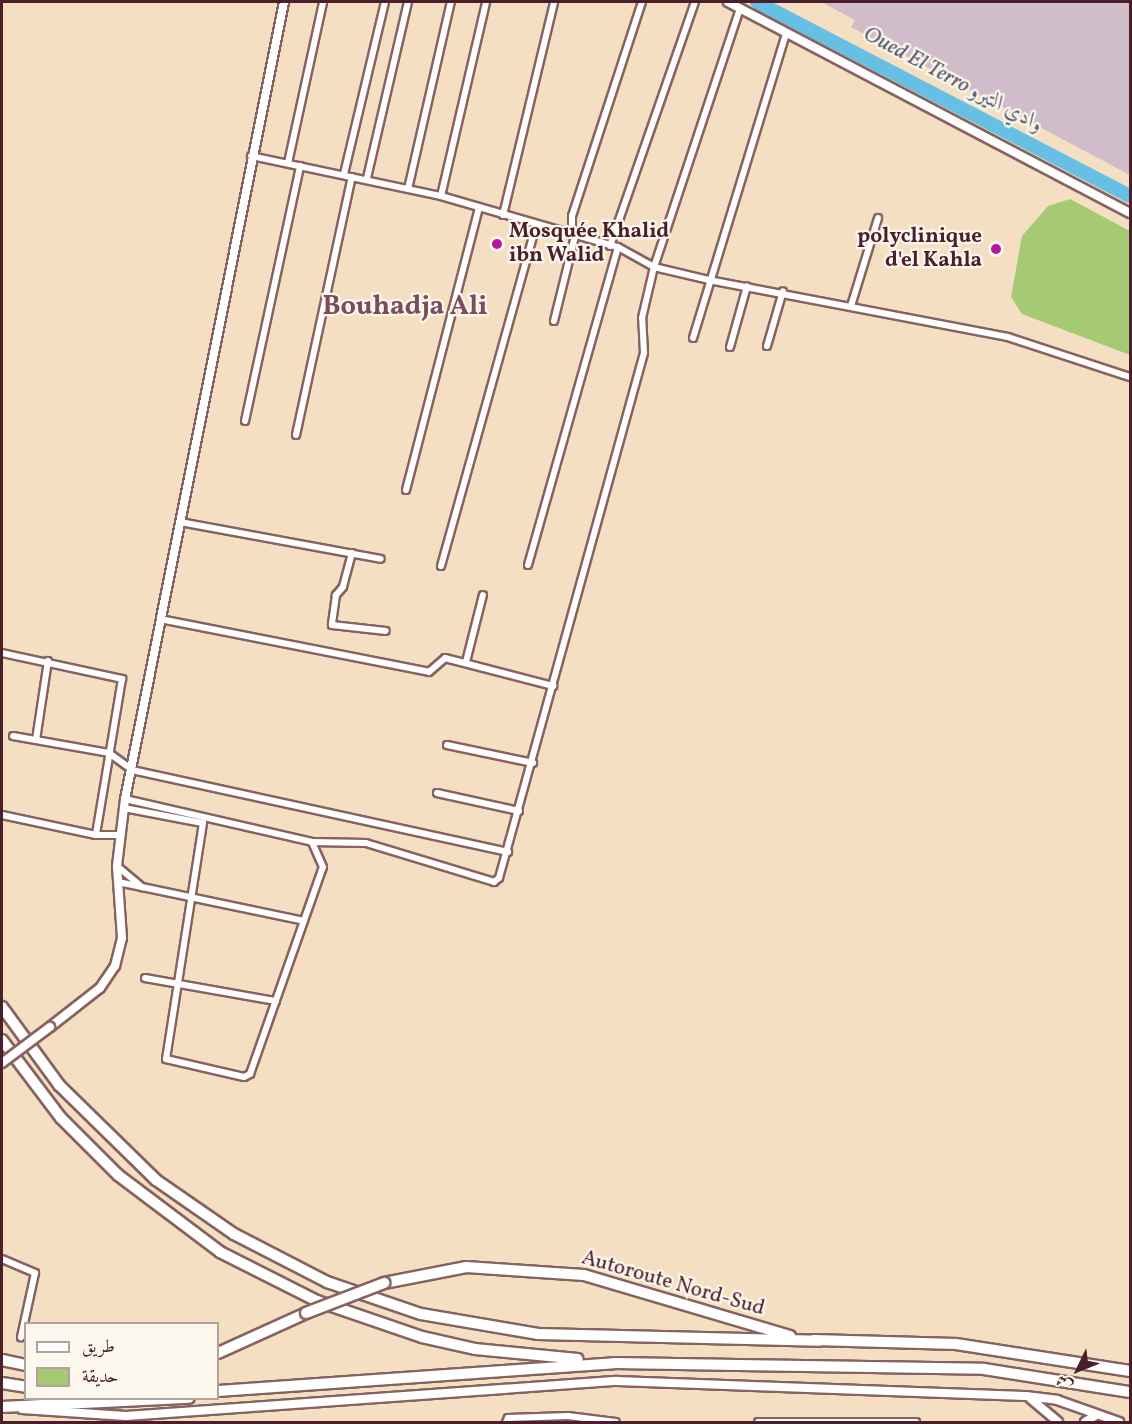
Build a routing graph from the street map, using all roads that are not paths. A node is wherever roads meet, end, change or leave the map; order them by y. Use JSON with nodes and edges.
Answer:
{"nodes":[{"id":1,"x":284,"y":2,"type":"edge"},
{"id":2,"x":323,"y":2,"type":"edge"},
{"id":3,"x":385,"y":2,"type":"edge"},
{"id":4,"x":408,"y":2,"type":"edge"},
{"id":5,"x":451,"y":2,"type":"edge"},
{"id":6,"x":486,"y":2,"type":"edge"},
{"id":7,"x":554,"y":2,"type":"edge"},
{"id":8,"x":642,"y":2,"type":"edge"},
{"id":9,"x":695,"y":2,"type":"edge"},
{"id":10,"x":728,"y":2,"type":"edge"},
{"id":11,"x":740,"y":8,"type":"junction"},
{"id":12,"x":786,"y":33,"type":"junction"},
{"id":13,"x":251,"y":156,"type":"junction"},
{"id":14,"x":288,"y":163,"type":"junction"},
{"id":15,"x":300,"y":166,"type":"junction"},
{"id":16,"x":344,"y":174,"type":"junction"},
{"id":17,"x":352,"y":177,"type":"junction"},
{"id":18,"x":367,"y":178,"type":"junction"},
{"id":19,"x":408,"y":189,"type":"junction"},
{"id":20,"x":441,"y":196,"type":"junction"},
{"id":21,"x":479,"y":208,"type":"junction"},
{"id":22,"x":1131,"y":213,"type":"edge"},
{"id":23,"x":503,"y":215,"type":"junction"},
{"id":24,"x":878,"y":218,"type":"dead end"},
{"id":25,"x":537,"y":225,"type":"junction"},
{"id":26,"x":574,"y":236,"type":"junction"},
{"id":27,"x":609,"y":246,"type":"junction"},
{"id":28,"x":618,"y":247,"type":"junction"},
{"id":29,"x":654,"y":267,"type":"junction"},
{"id":30,"x":709,"y":280,"type":"junction"},
{"id":31,"x":747,"y":286,"type":"junction"},
{"id":32,"x":783,"y":291,"type":"junction"},
{"id":33,"x":851,"y":306,"type":"junction"},
{"id":34,"x":554,"y":321,"type":"dead end"},
{"id":35,"x":693,"y":338,"type":"dead end"},
{"id":36,"x":767,"y":346,"type":"dead end"},
{"id":37,"x":730,"y":347,"type":"dead end"},
{"id":38,"x":1131,"y":377,"type":"edge"},
{"id":39,"x":245,"y":421,"type":"dead end"},
{"id":40,"x":296,"y":435,"type":"dead end"},
{"id":41,"x":406,"y":490,"type":"dead end"},
{"id":42,"x":180,"y":522,"type":"junction"},
{"id":43,"x":352,"y":553,"type":"junction"},
{"id":44,"x":381,"y":559,"type":"dead end"},
{"id":45,"x":528,"y":565,"type":"dead end"},
{"id":46,"x":441,"y":566,"type":"dead end"},
{"id":47,"x":483,"y":595,"type":"dead end"},
{"id":48,"x":160,"y":619,"type":"junction"},
{"id":49,"x":386,"y":631,"type":"dead end"},
{"id":50,"x":2,"y":653,"type":"edge"},
{"id":51,"x":48,"y":662,"type":"junction"},
{"id":52,"x":466,"y":662,"type":"junction"},
{"id":53,"x":553,"y":686,"type":"junction"},
{"id":54,"x":13,"y":736,"type":"dead end"},
{"id":55,"x":36,"y":740,"type":"junction"},
{"id":56,"x":447,"y":745,"type":"dead end"},
{"id":57,"x":110,"y":753,"type":"junction"},
{"id":58,"x":533,"y":763,"type":"junction"},
{"id":59,"x":132,"y":770,"type":"junction"},
{"id":60,"x":437,"y":792,"type":"dead end"},
{"id":61,"x":124,"y":803,"type":"junction"},
{"id":62,"x":519,"y":811,"type":"junction"},
{"id":63,"x":2,"y":815,"type":"edge"},
{"id":64,"x":121,"y":834,"type":"junction"},
{"id":65,"x":96,"y":835,"type":"junction"},
{"id":66,"x":312,"y":842,"type":"junction"},
{"id":67,"x":508,"y":852,"type":"junction"},
{"id":68,"x":117,"y":866,"type":"junction"},
{"id":69,"x":118,"y":882,"type":"junction"},
{"id":70,"x":146,"y":891,"type":"junction"},
{"id":71,"x":193,"y":900,"type":"junction"},
{"id":72,"x":304,"y":921,"type":"junction"},
{"id":73,"x":144,"y":978,"type":"dead end"},
{"id":74,"x":176,"y":984,"type":"junction"},
{"id":75,"x":276,"y":1001,"type":"junction"},
{"id":76,"x":2,"y":1007,"type":"edge"},
{"id":77,"x":2,"y":1041,"type":"edge"},
{"id":78,"x":2,"y":1063,"type":"edge"},
{"id":79,"x":2,"y":1259,"type":"edge"},
{"id":80,"x":24,"y":1322,"type":"edge"},
{"id":81,"x":24,"y":1323,"type":"edge"},
{"id":82,"x":21,"y":1337,"type":"dead end"},
{"id":83,"x":819,"y":1341,"type":"junction"},
{"id":84,"x":219,"y":1353,"type":"edge"},
{"id":85,"x":2,"y":1360,"type":"edge"},
{"id":86,"x":614,"y":1363,"type":"junction"},
{"id":87,"x":24,"y":1365,"type":"edge"},
{"id":88,"x":1131,"y":1371,"type":"edge"},
{"id":89,"x":2,"y":1383,"type":"edge"},
{"id":90,"x":24,"y":1387,"type":"edge"},
{"id":91,"x":219,"y":1392,"type":"edge"},
{"id":92,"x":1131,"y":1392,"type":"edge"},
{"id":93,"x":1026,"y":1396,"type":"junction"},
{"id":94,"x":155,"y":1400,"type":"edge"},
{"id":95,"x":18,"y":1408,"type":"junction"},
{"id":96,"x":3,"y":1409,"type":"edge"},
{"id":97,"x":1096,"y":1415,"type":"junction"},
{"id":98,"x":507,"y":1420,"type":"edge"},
{"id":99,"x":874,"y":1421,"type":"edge"},
{"id":100,"x":616,"y":1422,"type":"edge"},
{"id":101,"x":758,"y":1422,"type":"edge"},
{"id":102,"x":788,"y":1422,"type":"edge"},
{"id":103,"x":916,"y":1422,"type":"edge"},
{"id":104,"x":1058,"y":1422,"type":"edge"},
{"id":105,"x":1085,"y":1422,"type":"edge"},
{"id":106,"x":1119,"y":1422,"type":"edge"}],
"edges":[{"from":1,"to":13,"type":"street"},
{"from":2,"to":14,"type":"street"},
{"from":3,"to":16,"type":"street"},
{"from":4,"to":18,"type":"street"},
{"from":5,"to":19,"type":"street"},
{"from":6,"to":20,"type":"street"},
{"from":7,"to":23,"type":"street"},
{"from":8,"to":26,"type":"street"},
{"from":9,"to":27,"type":"street"},
{"from":10,"to":11,"type":"street"},
{"from":11,"to":12,"type":"street"},
{"from":11,"to":29,"type":"street"},
{"from":12,"to":22,"type":"street"},
{"from":12,"to":30,"type":"street"},
{"from":13,"to":14,"type":"street"},
{"from":13,"to":42,"type":"street"},
{"from":14,"to":15,"type":"street"},
{"from":15,"to":16,"type":"street"},
{"from":15,"to":39,"type":"street"},
{"from":16,"to":17,"type":"street"},
{"from":17,"to":18,"type":"street"},
{"from":17,"to":40,"type":"street"},
{"from":18,"to":19,"type":"street"},
{"from":19,"to":20,"type":"street"},
{"from":20,"to":21,"type":"street"},
{"from":21,"to":23,"type":"street"},
{"from":21,"to":41,"type":"street"},
{"from":23,"to":25,"type":"street"},
{"from":24,"to":33,"type":"street"},
{"from":25,"to":26,"type":"street"},
{"from":25,"to":46,"type":"street"},
{"from":26,"to":27,"type":"street"},
{"from":26,"to":34,"type":"street"},
{"from":27,"to":28,"type":"street"},
{"from":28,"to":29,"type":"street"},
{"from":28,"to":45,"type":"street"},
{"from":29,"to":30,"type":"street"},
{"from":29,"to":53,"type":"street"},
{"from":30,"to":31,"type":"street"},
{"from":30,"to":35,"type":"street"},
{"from":31,"to":32,"type":"street"},
{"from":31,"to":37,"type":"street"},
{"from":32,"to":33,"type":"street"},
{"from":32,"to":36,"type":"street"},
{"from":33,"to":38,"type":"street"},
{"from":42,"to":43,"type":"street"},
{"from":42,"to":48,"type":"street"},
{"from":43,"to":44,"type":"street"},
{"from":43,"to":49,"type":"street"},
{"from":47,"to":52,"type":"street"},
{"from":48,"to":52,"type":"street"},
{"from":48,"to":59,"type":"street"},
{"from":50,"to":51,"type":"street"},
{"from":51,"to":55,"type":"street"},
{"from":51,"to":57,"type":"street"},
{"from":52,"to":53,"type":"street"},
{"from":53,"to":58,"type":"street"},
{"from":54,"to":55,"type":"street"},
{"from":55,"to":57,"type":"street"},
{"from":56,"to":58,"type":"street"},
{"from":57,"to":59,"type":"street"},
{"from":57,"to":65,"type":"street"},
{"from":58,"to":62,"type":"street"},
{"from":59,"to":61,"type":"street"},
{"from":59,"to":67,"type":"street"},
{"from":60,"to":62,"type":"street"},
{"from":61,"to":64,"type":"street"},
{"from":61,"to":66,"type":"street"},
{"from":61,"to":71,"type":"street"},
{"from":62,"to":67,"type":"street"},
{"from":63,"to":65,"type":"street"},
{"from":64,"to":65,"type":"street"},
{"from":64,"to":68,"type":"street"},
{"from":66,"to":67,"type":"street"},
{"from":66,"to":72,"type":"street"},
{"from":68,"to":69,"type":"street"},
{"from":68,"to":70,"type":"street"},
{"from":69,"to":70,"type":"street"},
{"from":69,"to":78,"type":"street","bridge":true},
{"from":70,"to":71,"type":"street"},
{"from":71,"to":72,"type":"street"},
{"from":71,"to":74,"type":"street"},
{"from":72,"to":75,"type":"street"},
{"from":73,"to":74,"type":"street"},
{"from":74,"to":75,"type":"street"},
{"from":74,"to":75,"type":"street"},
{"from":76,"to":83,"type":"highway"},
{"from":77,"to":86,"type":"highway"},
{"from":79,"to":80,"type":"street"},
{"from":81,"to":82,"type":"street"},
{"from":83,"to":84,"type":"highway","name":"Autoroute Nord-Sud","bridge":true},
{"from":83,"to":88,"type":"highway","name":"Autoroute Nord-Sud"},
{"from":85,"to":87,"type":"highway"},
{"from":86,"to":91,"type":"highway"},
{"from":86,"to":92,"type":"highway"},
{"from":89,"to":90,"type":"highway"},
{"from":93,"to":95,"type":"street"},
{"from":93,"to":97,"type":"street"},
{"from":93,"to":104,"type":"street"},
{"from":94,"to":95,"type":"highway"},
{"from":95,"to":96,"type":"highway"},
{"from":97,"to":105,"type":"street"},
{"from":97,"to":106,"type":"street"},
{"from":98,"to":100,"type":"street"},
{"from":99,"to":102,"type":"street"},
{"from":99,"to":103,"type":"street"},
{"from":101,"to":102,"type":"street"}]}
